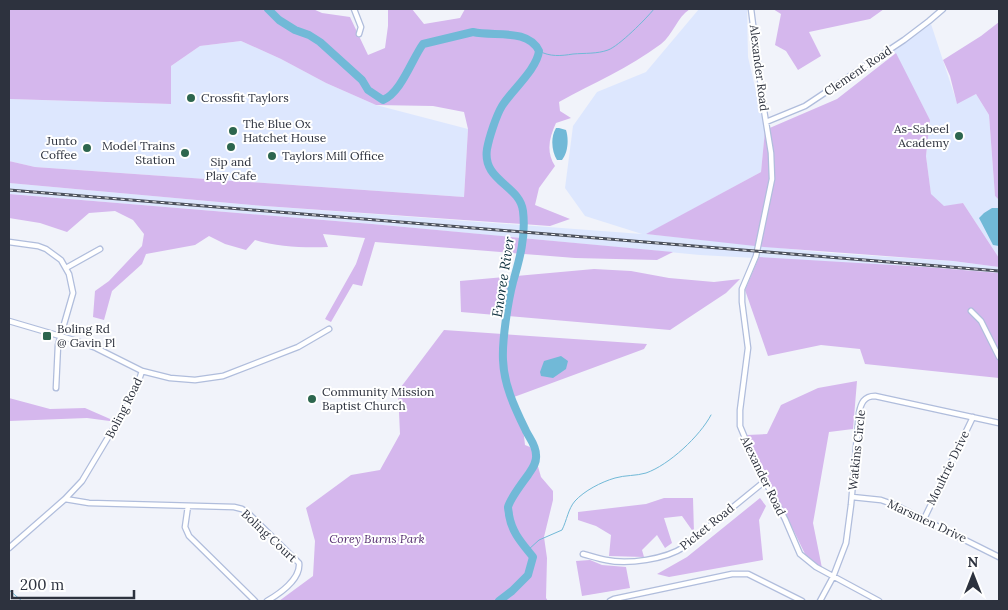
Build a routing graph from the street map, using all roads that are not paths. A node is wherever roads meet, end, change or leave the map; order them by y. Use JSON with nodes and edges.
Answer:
{"nodes":[{"id":1,"x":354,"y":9,"type":"edge"},
{"id":2,"x":751,"y":9,"type":"edge"},
{"id":3,"x":943,"y":9,"type":"edge"},
{"id":4,"x":359,"y":34,"type":"dead end"},
{"id":5,"x":766,"y":122,"type":"junction"},
{"id":6,"x":9,"y":242,"type":"edge"},
{"id":7,"x":100,"y":249,"type":"dead end"},
{"id":8,"x":66,"y":268,"type":"junction"},
{"id":9,"x":971,"y":310,"type":"dead end"},
{"id":10,"x":9,"y":321,"type":"edge"},
{"id":11,"x":329,"y":329,"type":"dead end"},
{"id":12,"x":61,"y":336,"type":"junction"},
{"id":13,"x":999,"y":357,"type":"edge"},
{"id":14,"x":142,"y":371,"type":"junction"},
{"id":15,"x":56,"y":388,"type":"dead end"},
{"id":16,"x":973,"y":417,"type":"junction"},
{"id":17,"x":999,"y":423,"type":"edge"},
{"id":18,"x":765,"y":481,"type":"junction"},
{"id":19,"x":852,"y":497,"type":"junction"},
{"id":20,"x":66,"y":499,"type":"junction"},
{"id":21,"x":188,"y":506,"type":"junction"},
{"id":22,"x":924,"y":519,"type":"junction"},
{"id":23,"x":9,"y":548,"type":"edge"},
{"id":24,"x":583,"y":554,"type":"dead end"},
{"id":25,"x":999,"y":557,"type":"edge"},
{"id":26,"x":833,"y":577,"type":"junction"},
{"id":27,"x":255,"y":601,"type":"edge"},
{"id":28,"x":267,"y":601,"type":"edge"},
{"id":29,"x":610,"y":601,"type":"edge"},
{"id":30,"x":802,"y":601,"type":"edge"},
{"id":31,"x":820,"y":601,"type":"edge"},
{"id":32,"x":879,"y":601,"type":"edge"}],
"edges":[{"from":1,"to":4,"type":"street"},
{"from":2,"to":5,"type":"street","name":"Alexander Road"},
{"from":3,"to":5,"type":"street","name":"Clement Road"},
{"from":5,"to":18,"type":"street","name":"Alexander Road"},
{"from":6,"to":8,"type":"street"},
{"from":7,"to":8,"type":"street"},
{"from":8,"to":12,"type":"street"},
{"from":9,"to":13,"type":"street"},
{"from":10,"to":12,"type":"street","name":"Boling Road"},
{"from":11,"to":14,"type":"street"},
{"from":12,"to":14,"type":"street","name":"Boling Road"},
{"from":12,"to":15,"type":"street"},
{"from":14,"to":20,"type":"street","name":"Boling Road"},
{"from":16,"to":17,"type":"street","name":"Watkins Circle"},
{"from":16,"to":19,"type":"street","name":"Watkins Circle"},
{"from":16,"to":22,"type":"street","name":"Moultrie Drive"},
{"from":18,"to":24,"type":"street","name":"Picket Road"},
{"from":18,"to":26,"type":"street","name":"Alexander Road"},
{"from":19,"to":22,"type":"street","name":"Marsmen Drive"},
{"from":19,"to":26,"type":"street","name":"Watkins Circle"},
{"from":20,"to":21,"type":"street","name":"Boling Court"},
{"from":20,"to":23,"type":"street","name":"Boling Road"},
{"from":21,"to":27,"type":"street"},
{"from":21,"to":28,"type":"street","name":"Boling Court"},
{"from":22,"to":25,"type":"street","name":"Marsmen Drive"},
{"from":26,"to":31,"type":"street","name":"Watkins Circle"},
{"from":26,"to":32,"type":"street","name":"Alexander Road"},
{"from":29,"to":30,"type":"street"}]}
